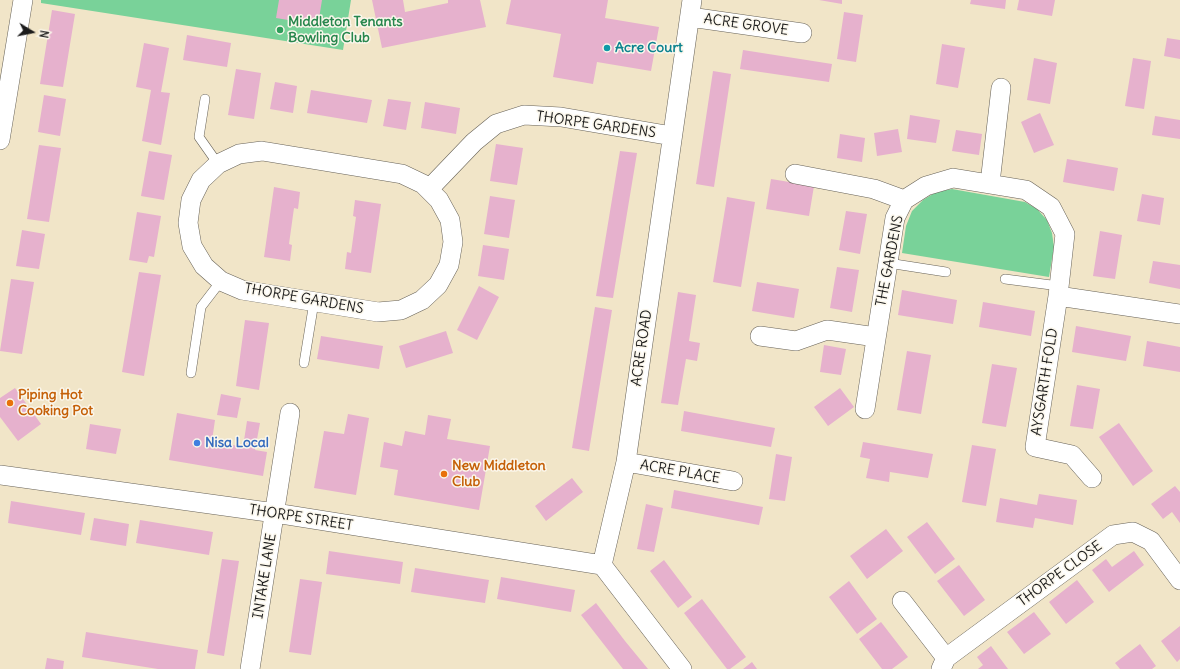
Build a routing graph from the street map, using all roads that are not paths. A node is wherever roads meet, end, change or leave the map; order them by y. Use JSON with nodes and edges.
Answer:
{"nodes":[{"id":1,"x":23,"y":0,"type":"edge"},
{"id":2,"x":691,"y":8,"type":"edge"},
{"id":3,"x":802,"y":33,"type":"dead end"},
{"id":4,"x":1001,"y":88,"type":"dead end"},
{"id":5,"x":205,"y":99,"type":"dead end"},
{"id":6,"x":672,"y":136,"type":"junction"},
{"id":7,"x":0,"y":140,"type":"edge"},
{"id":8,"x":218,"y":164,"type":"junction"},
{"id":9,"x":795,"y":174,"type":"dead end"},
{"id":10,"x":990,"y":183,"type":"junction"},
{"id":11,"x":429,"y":189,"type":"junction"},
{"id":12,"x":904,"y":200,"type":"junction"},
{"id":13,"x":888,"y":264,"type":"junction"},
{"id":14,"x":946,"y":272,"type":"dead end"},
{"id":15,"x":1005,"y":279,"type":"dead end"},
{"id":16,"x":221,"y":281,"type":"junction"},
{"id":17,"x":1059,"y":291,"type":"junction"},
{"id":18,"x":314,"y":302,"type":"junction"},
{"id":19,"x":1180,"y":314,"type":"edge"},
{"id":20,"x":760,"y":336,"type":"dead end"},
{"id":21,"x":876,"y":337,"type":"junction"},
{"id":22,"x":304,"y":363,"type":"dead end"},
{"id":23,"x":191,"y":373,"type":"dead end"},
{"id":24,"x":865,"y":409,"type":"dead end"},
{"id":25,"x":290,"y":412,"type":"dead end"},
{"id":26,"x":626,"y":462,"type":"junction"},
{"id":27,"x":0,"y":475,"type":"edge"},
{"id":28,"x":1092,"y":478,"type":"dead end"},
{"id":29,"x":733,"y":481,"type":"dead end"},
{"id":30,"x":274,"y":514,"type":"junction"},
{"id":31,"x":602,"y":565,"type":"junction"},
{"id":32,"x":1180,"y":580,"type":"edge"},
{"id":33,"x":902,"y":601,"type":"dead end"},
{"id":34,"x":943,"y":663,"type":"edge"},
{"id":35,"x":250,"y":669,"type":"edge"},
{"id":36,"x":682,"y":669,"type":"edge"}],
"edges":[{"from":1,"to":7,"type":"street"},
{"from":2,"to":3,"type":"street","name":"ACRE GROVE"},
{"from":2,"to":6,"type":"street","name":"ACRE ROAD"},
{"from":4,"to":10,"type":"street"},
{"from":5,"to":8,"type":"lane"},
{"from":6,"to":11,"type":"street","name":"THORPE GARDENS"},
{"from":6,"to":26,"type":"street","name":"ACRE ROAD"},
{"from":8,"to":11,"type":"street","name":"THORPE GARDENS"},
{"from":8,"to":16,"type":"street","name":"THORPE GARDENS"},
{"from":9,"to":12,"type":"street"},
{"from":10,"to":12,"type":"street","name":"THE GARDENS"},
{"from":10,"to":17,"type":"street","name":"THE GARDENS"},
{"from":11,"to":18,"type":"street","name":"THORPE GARDENS"},
{"from":12,"to":13,"type":"street","name":"THE GARDENS"},
{"from":13,"to":14,"type":"lane"},
{"from":13,"to":21,"type":"street","name":"THE GARDENS"},
{"from":15,"to":17,"type":"lane"},
{"from":16,"to":18,"type":"street","name":"THORPE GARDENS"},
{"from":16,"to":23,"type":"lane"},
{"from":17,"to":19,"type":"street"},
{"from":17,"to":28,"type":"street","name":"AYSGARTH FOLD"},
{"from":18,"to":22,"type":"lane"},
{"from":20,"to":21,"type":"street"},
{"from":21,"to":24,"type":"street","name":"THE GARDENS"},
{"from":25,"to":30,"type":"street","name":"INTAKE LANE"},
{"from":26,"to":29,"type":"street","name":"ACRE PLACE"},
{"from":26,"to":31,"type":"street","name":"ACRE ROAD"},
{"from":27,"to":30,"type":"street","name":"THORPE STREET"},
{"from":30,"to":31,"type":"street","name":"THORPE STREET"},
{"from":30,"to":35,"type":"street","name":"INTAKE LANE"},
{"from":31,"to":36,"type":"street"},
{"from":32,"to":34,"type":"street","name":"THORPE CLOSE"},
{"from":33,"to":34,"type":"street"}]}
